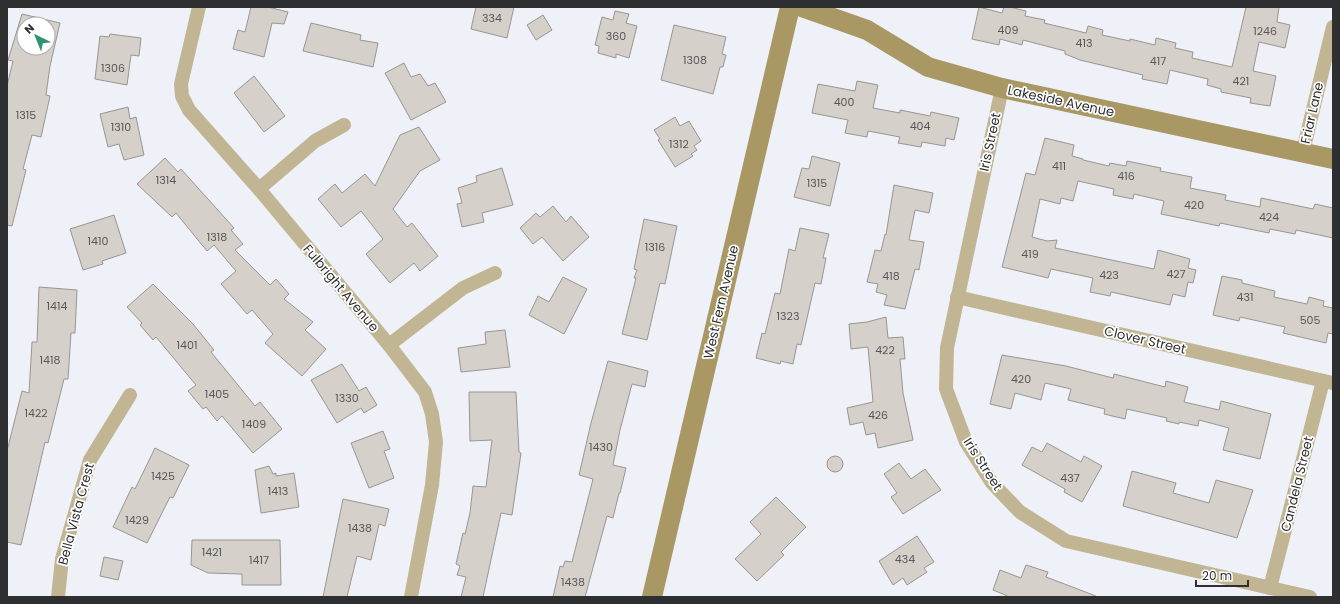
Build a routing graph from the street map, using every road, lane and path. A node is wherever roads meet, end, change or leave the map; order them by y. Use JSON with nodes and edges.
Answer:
{"nodes":[{"id":1,"x":199,"y":7,"type":"edge"},
{"id":2,"x":790,"y":7,"type":"edge"},
{"id":3,"x":802,"y":7,"type":"edge"},
{"id":4,"x":1333,"y":27,"type":"edge"},
{"id":5,"x":1002,"y":88,"type":"junction"},
{"id":6,"x":344,"y":125,"type":"dead end"},
{"id":7,"x":1303,"y":152,"type":"junction"},
{"id":8,"x":1333,"y":159,"type":"edge"},
{"id":9,"x":259,"y":190,"type":"junction"},
{"id":10,"x":495,"y":273,"type":"dead end"},
{"id":11,"x":957,"y":297,"type":"junction"},
{"id":12,"x":389,"y":345,"type":"junction"},
{"id":13,"x":1328,"y":382,"type":"edge"},
{"id":14,"x":130,"y":395,"type":"dead end"},
{"id":15,"x":1270,"y":588,"type":"junction"},
{"id":16,"x":58,"y":597,"type":"edge"},
{"id":17,"x":411,"y":597,"type":"edge"},
{"id":18,"x":652,"y":597,"type":"edge"},
{"id":19,"x":1310,"y":597,"type":"edge"}],
"edges":[{"from":1,"to":9,"type":"street","name":"Fulbright Avenue"},
{"from":2,"to":18,"type":"street","name":"West Fern Avenue"},
{"from":3,"to":5,"type":"street","name":"Lakeside Avenue"},
{"from":4,"to":7,"type":"street","name":"Friar Lane"},
{"from":5,"to":7,"type":"street","name":"Lakeside Avenue"},
{"from":5,"to":11,"type":"street","name":"Iris Street"},
{"from":6,"to":9,"type":"street"},
{"from":7,"to":8,"type":"street","name":"Lakeside Avenue"},
{"from":9,"to":12,"type":"street","name":"Fulbright Avenue"},
{"from":10,"to":12,"type":"street"},
{"from":11,"to":13,"type":"street","name":"Clover Street"},
{"from":11,"to":15,"type":"street","name":"Iris Street"},
{"from":12,"to":17,"type":"street","name":"Fulbright Avenue"},
{"from":13,"to":15,"type":"street","name":"Candela Street"},
{"from":14,"to":16,"type":"street","name":"Bella Vista Crest"},
{"from":15,"to":19,"type":"street","name":"Iris Street"}]}
